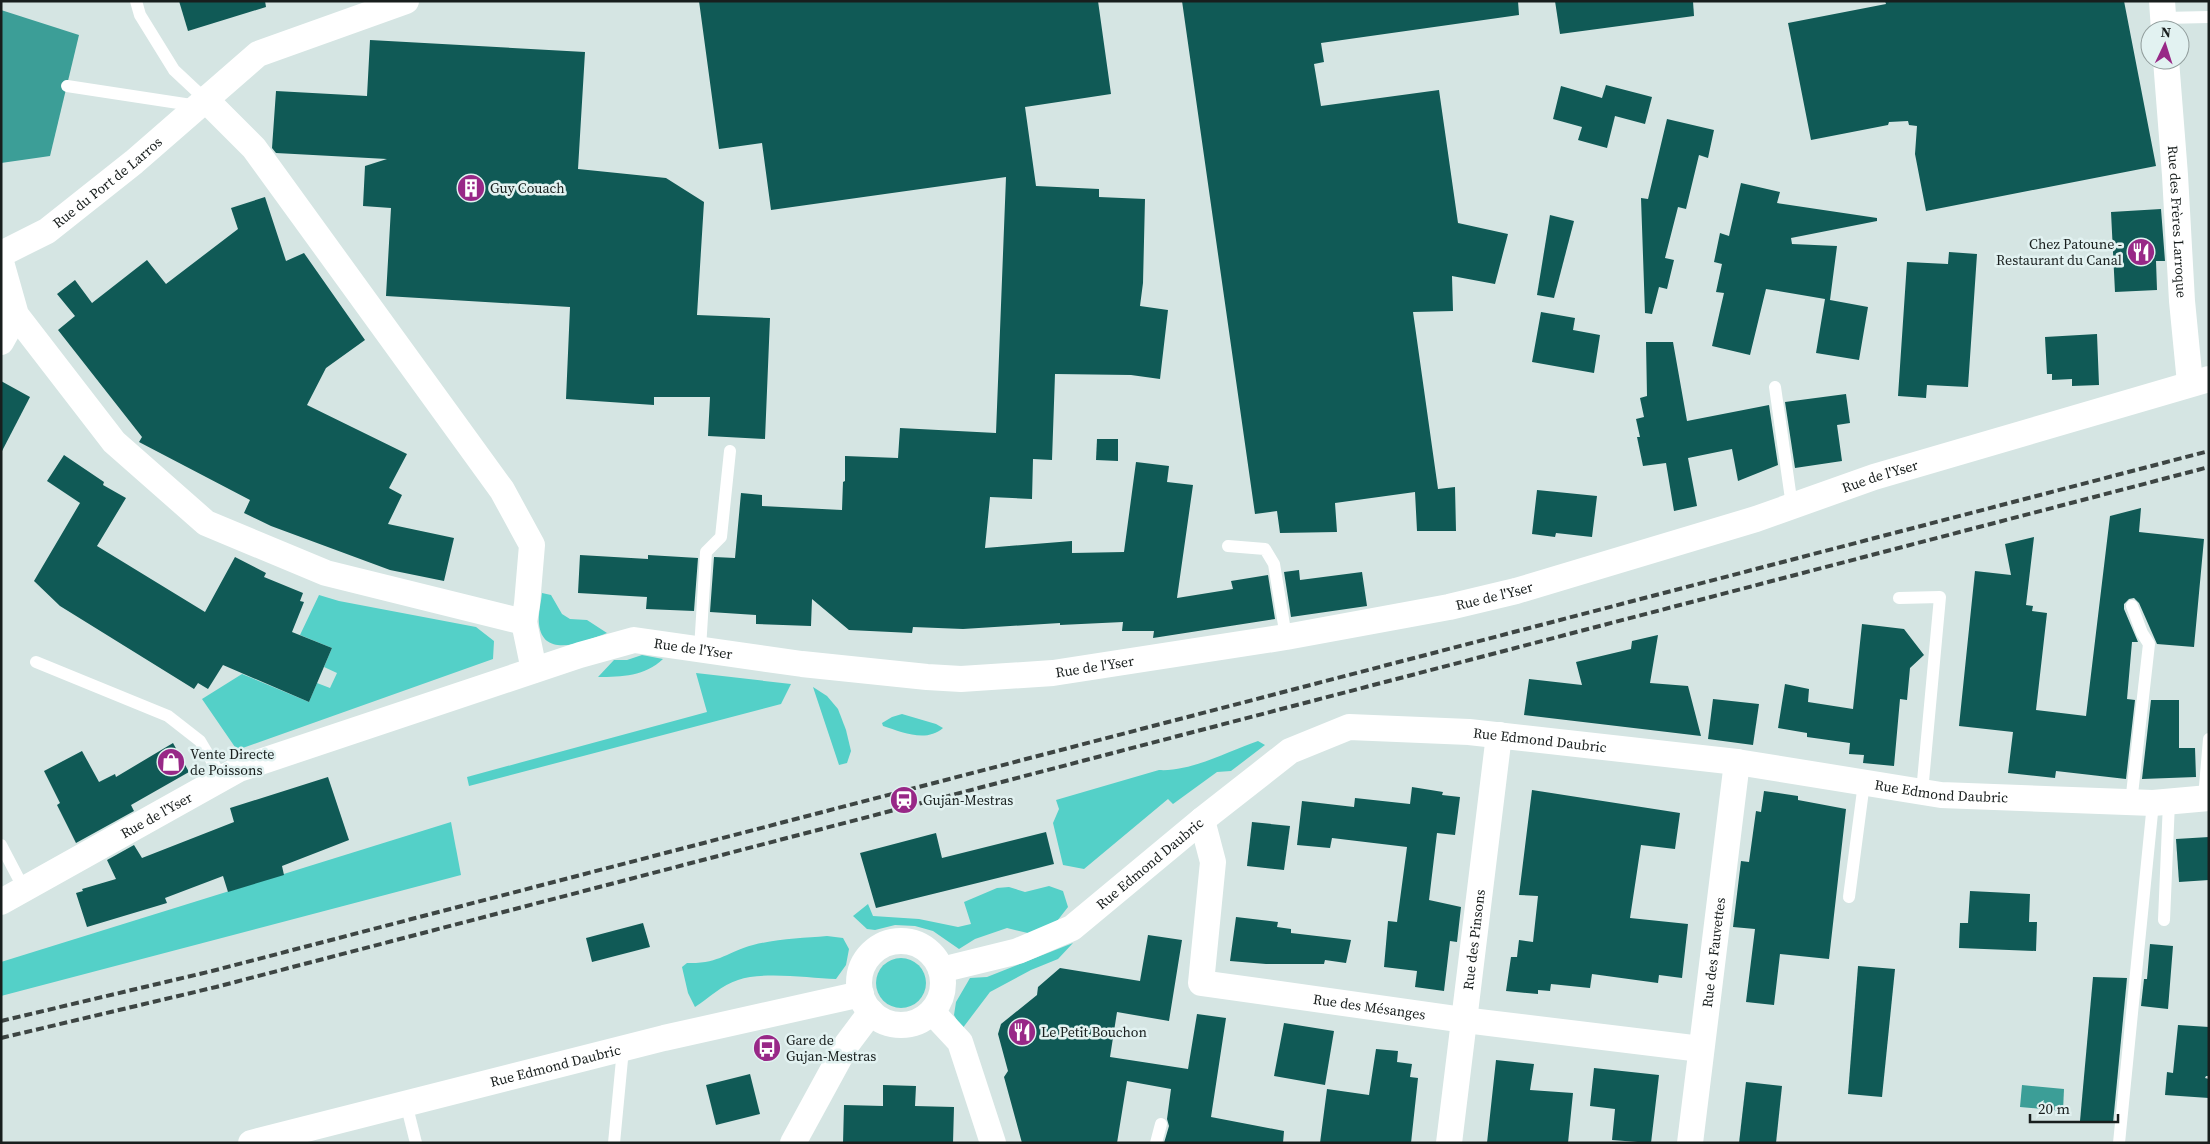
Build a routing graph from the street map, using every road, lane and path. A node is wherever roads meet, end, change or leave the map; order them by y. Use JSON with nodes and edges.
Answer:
{"nodes":[{"id":1,"x":136,"y":1,"type":"edge"},
{"id":2,"x":406,"y":1,"type":"edge"},
{"id":3,"x":2163,"y":16,"type":"edge"},
{"id":4,"x":2209,"y":17,"type":"edge"},
{"id":5,"x":2167,"y":70,"type":"edge"},
{"id":6,"x":67,"y":86,"type":"dead end"},
{"id":7,"x":202,"y":103,"type":"junction"},
{"id":8,"x":1,"y":254,"type":"edge"},
{"id":9,"x":1,"y":262,"type":"edge"},
{"id":10,"x":16,"y":315,"type":"junction"},
{"id":11,"x":1,"y":342,"type":"edge"},
{"id":12,"x":2199,"y":381,"type":"edge"},
{"id":13,"x":1775,"y":387,"type":"dead end"},
{"id":14,"x":730,"y":451,"type":"dead end"},
{"id":15,"x":1792,"y":506,"type":"junction"},
{"id":16,"x":1228,"y":546,"type":"dead end"},
{"id":17,"x":1899,"y":598,"type":"dead end"},
{"id":18,"x":2132,"y":606,"type":"dead end"},
{"id":19,"x":524,"y":622,"type":"junction"},
{"id":20,"x":1286,"y":636,"type":"junction"},
{"id":21,"x":700,"y":649,"type":"junction"},
{"id":22,"x":36,"y":662,"type":"dead end"},
{"id":23,"x":534,"y":670,"type":"junction"},
{"id":24,"x":1499,"y":735,"type":"junction"},
{"id":25,"x":2209,"y":739,"type":"edge"},
{"id":26,"x":1737,"y":762,"type":"junction"},
{"id":27,"x":222,"y":778,"type":"junction"},
{"id":28,"x":1864,"y":783,"type":"junction"},
{"id":29,"x":1922,"y":792,"type":"junction"},
{"id":30,"x":2206,"y":798,"type":"edge"},
{"id":31,"x":2151,"y":803,"type":"junction"},
{"id":32,"x":1202,"y":820,"type":"junction"},
{"id":33,"x":1,"y":845,"type":"edge"},
{"id":34,"x":24,"y":889,"type":"junction"},
{"id":35,"x":1849,"y":897,"type":"dead end"},
{"id":36,"x":1,"y":902,"type":"edge"},
{"id":37,"x":2164,"y":920,"type":"dead end"},
{"id":38,"x":941,"y":970,"type":"junction"},
{"id":39,"x":866,"y":1003,"type":"junction"},
{"id":40,"x":932,"y":1012,"type":"junction"},
{"id":41,"x":1464,"y":1020,"type":"junction"},
{"id":42,"x":623,"y":1048,"type":"junction"},
{"id":43,"x":1701,"y":1049,"type":"junction"},
{"id":44,"x":406,"y":1103,"type":"junction"},
{"id":45,"x":1160,"y":1124,"type":"dead end"},
{"id":46,"x":251,"y":1143,"type":"edge"},
{"id":47,"x":416,"y":1143,"type":"edge"},
{"id":48,"x":614,"y":1143,"type":"edge"},
{"id":49,"x":793,"y":1143,"type":"edge"},
{"id":50,"x":993,"y":1143,"type":"edge"},
{"id":51,"x":1156,"y":1143,"type":"edge"},
{"id":52,"x":1450,"y":1143,"type":"edge"},
{"id":53,"x":1690,"y":1143,"type":"edge"},
{"id":54,"x":2119,"y":1143,"type":"edge"}],
"edges":[{"from":1,"to":7,"type":"lane"},
{"from":2,"to":7,"type":"street","name":"Rue du Port de Larros"},
{"from":3,"to":4,"type":"lane"},
{"from":5,"to":12,"type":"street","name":"Rue des Frères Larroque"},
{"from":6,"to":7,"type":"lane"},
{"from":7,"to":8,"type":"street","name":"Rue du Port de Larros"},
{"from":7,"to":19,"type":"street"},
{"from":9,"to":10,"type":"street"},
{"from":10,"to":11,"type":"street"},
{"from":10,"to":19,"type":"street"},
{"from":12,"to":15,"type":"street","name":"Rue de l'Yser"},
{"from":13,"to":15,"type":"lane"},
{"from":14,"to":21,"type":"lane"},
{"from":15,"to":20,"type":"street","name":"Rue de l'Yser"},
{"from":16,"to":20,"type":"lane"},
{"from":17,"to":29,"type":"lane"},
{"from":18,"to":31,"type":"lane"},
{"from":19,"to":23,"type":"street"},
{"from":20,"to":21,"type":"street","name":"Rue de l'Yser"},
{"from":21,"to":23,"type":"street","name":"Rue de l'Yser"},
{"from":22,"to":27,"type":"lane"},
{"from":23,"to":27,"type":"street","name":"Rue de l'Yser"},
{"from":24,"to":26,"type":"street","name":"Rue Edmond Daubric"},
{"from":24,"to":32,"type":"street","name":"Rue Edmond Daubric"},
{"from":24,"to":41,"type":"street","name":"Rue des Pinsons"},
{"from":25,"to":30,"type":"lane"},
{"from":26,"to":28,"type":"street","name":"Rue Edmond Daubric"},
{"from":26,"to":43,"type":"street","name":"Rue des Fauvettes"},
{"from":27,"to":34,"type":"street","name":"Rue de l'Yser"},
{"from":28,"to":29,"type":"street","name":"Rue Edmond Daubric"},
{"from":28,"to":35,"type":"lane"},
{"from":29,"to":31,"type":"street","name":"Rue Edmond Daubric"},
{"from":30,"to":31,"type":"street","name":"Rue Edmond Daubric"},
{"from":31,"to":37,"type":"lane"},
{"from":31,"to":54,"type":"lane"},
{"from":32,"to":38,"type":"street","name":"Rue Edmond Daubric"},
{"from":32,"to":41,"type":"street","name":"Rue des Mésanges"},
{"from":33,"to":34,"type":"lane"},
{"from":34,"to":36,"type":"street","name":"Rue de l'Yser"},
{"from":38,"to":39,"type":"street"},
{"from":38,"to":40,"type":"street"},
{"from":39,"to":40,"type":"street"},
{"from":39,"to":42,"type":"street","name":"Rue Edmond Daubric"},
{"from":39,"to":49,"type":"street"},
{"from":40,"to":50,"type":"street"},
{"from":41,"to":43,"type":"street","name":"Rue des Mésanges"},
{"from":41,"to":52,"type":"street","name":"Rue des Pinsons"},
{"from":42,"to":44,"type":"street","name":"Rue Edmond Daubric"},
{"from":42,"to":48,"type":"lane"},
{"from":43,"to":53,"type":"street","name":"Rue des Fauvettes"},
{"from":44,"to":46,"type":"street","name":"Rue Edmond Daubric"},
{"from":44,"to":47,"type":"lane"},
{"from":45,"to":51,"type":"lane"}]}
